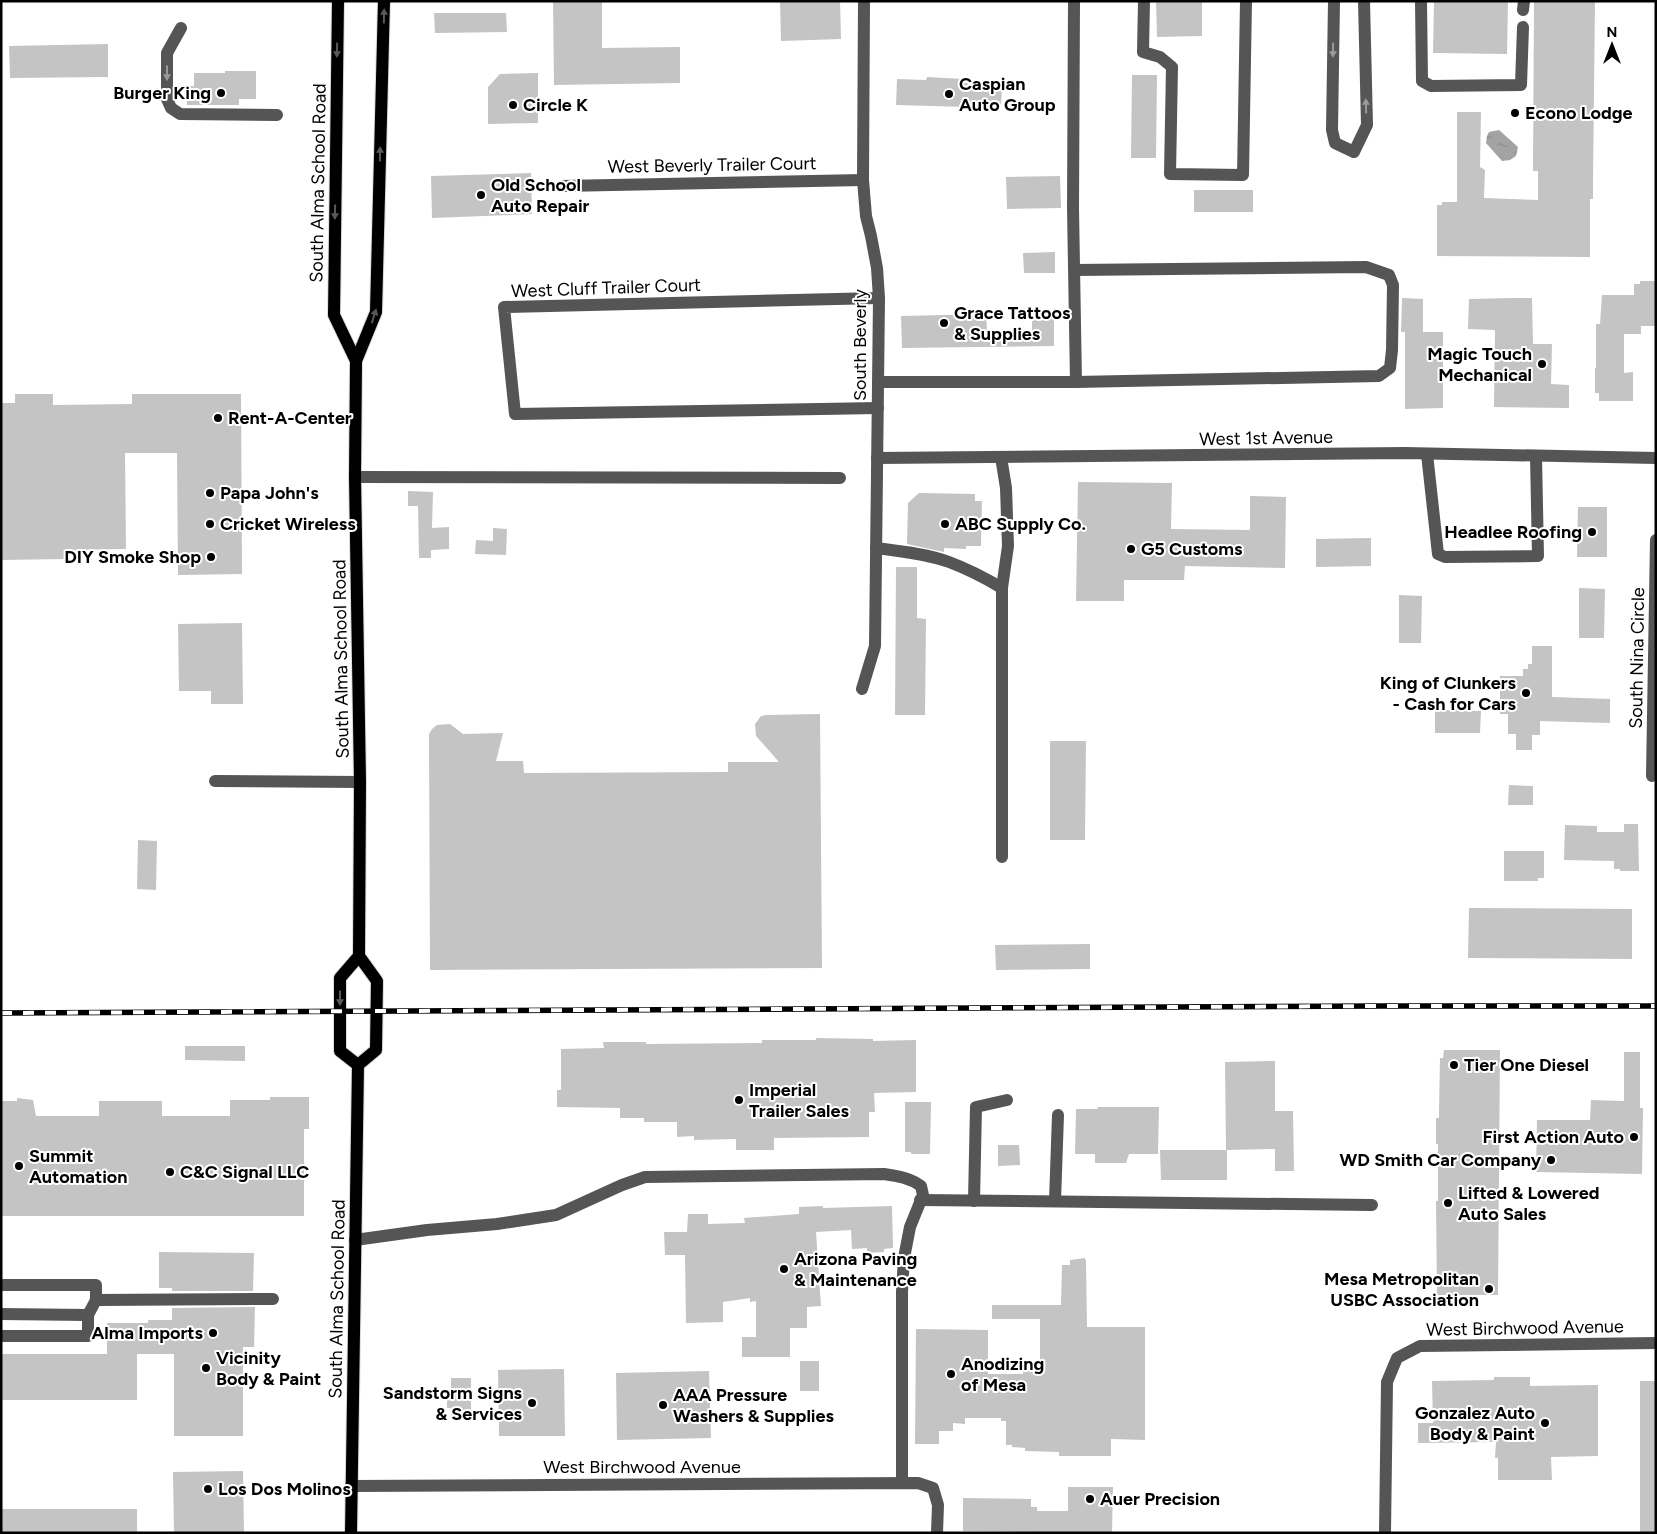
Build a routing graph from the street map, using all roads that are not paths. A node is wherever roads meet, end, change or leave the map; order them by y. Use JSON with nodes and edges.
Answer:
{"nodes":[{"id":1,"x":338,"y":1,"type":"edge"},
{"id":2,"x":384,"y":1,"type":"edge"},
{"id":3,"x":864,"y":1,"type":"edge"},
{"id":4,"x":1074,"y":1,"type":"edge"},
{"id":5,"x":1144,"y":1,"type":"edge"},
{"id":6,"x":1246,"y":1,"type":"edge"},
{"id":7,"x":1334,"y":1,"type":"edge"},
{"id":8,"x":1364,"y":1,"type":"edge"},
{"id":9,"x":1421,"y":1,"type":"edge"},
{"id":10,"x":1523,"y":27,"type":"dead end"},
{"id":11,"x":181,"y":28,"type":"dead end"},
{"id":12,"x":277,"y":115,"type":"dead end"},
{"id":13,"x":863,"y":180,"type":"junction"},
{"id":14,"x":562,"y":186,"type":"dead end"},
{"id":15,"x":1075,"y":270,"type":"junction"},
{"id":16,"x":879,"y":298,"type":"junction"},
{"id":17,"x":356,"y":361,"type":"junction"},
{"id":18,"x":878,"y":382,"type":"junction"},
{"id":19,"x":1076,"y":382,"type":"junction"},
{"id":20,"x":878,"y":408,"type":"junction"},
{"id":21,"x":1427,"y":454,"type":"junction"},
{"id":22,"x":1536,"y":456,"type":"junction"},
{"id":23,"x":1001,"y":457,"type":"junction"},
{"id":24,"x":877,"y":458,"type":"junction"},
{"id":25,"x":1656,"y":458,"type":"edge"},
{"id":26,"x":356,"y":477,"type":"junction"},
{"id":27,"x":840,"y":478,"type":"dead end"},
{"id":28,"x":1656,"y":540,"type":"edge"},
{"id":29,"x":876,"y":548,"type":"junction"},
{"id":30,"x":1002,"y":588,"type":"junction"},
{"id":31,"x":1655,"y":607,"type":"edge"},
{"id":32,"x":1655,"y":660,"type":"edge"},
{"id":33,"x":862,"y":689,"type":"dead end"},
{"id":34,"x":1652,"y":776,"type":"dead end"},
{"id":35,"x":215,"y":781,"type":"dead end"},
{"id":36,"x":360,"y":782,"type":"junction"},
{"id":37,"x":1002,"y":857,"type":"dead end"},
{"id":38,"x":359,"y":956,"type":"junction"},
{"id":39,"x":358,"y":1065,"type":"junction"},
{"id":40,"x":1008,"y":1100,"type":"dead end"},
{"id":41,"x":1058,"y":1115,"type":"dead end"},
{"id":42,"x":920,"y":1200,"type":"junction"},
{"id":43,"x":974,"y":1201,"type":"junction"},
{"id":44,"x":1055,"y":1201,"type":"junction"},
{"id":45,"x":1372,"y":1205,"type":"dead end"},
{"id":46,"x":355,"y":1240,"type":"junction"},
{"id":47,"x":1,"y":1285,"type":"edge"},
{"id":48,"x":273,"y":1299,"type":"dead end"},
{"id":49,"x":96,"y":1300,"type":"junction"},
{"id":50,"x":1,"y":1314,"type":"edge"},
{"id":51,"x":88,"y":1315,"type":"junction"},
{"id":52,"x":1,"y":1336,"type":"edge"},
{"id":53,"x":1656,"y":1343,"type":"edge"},
{"id":54,"x":902,"y":1483,"type":"junction"},
{"id":55,"x":352,"y":1486,"type":"junction"},
{"id":56,"x":351,"y":1533,"type":"edge"},
{"id":57,"x":937,"y":1533,"type":"edge"},
{"id":58,"x":1385,"y":1533,"type":"edge"}],
"edges":[{"from":1,"to":17,"type":"main road","name":"South Alma School Road","one_way":true},
{"from":17,"to":2,"type":"main road","name":"South Alma School Road","one_way":true},
{"from":3,"to":13,"type":"street","name":"South Beverly"},
{"from":4,"to":15,"type":"street"},
{"from":5,"to":6,"type":"street"},
{"from":7,"to":8,"type":"street","one_way":true},
{"from":9,"to":10,"type":"street"},
{"from":11,"to":12,"type":"street","one_way":true},
{"from":13,"to":14,"type":"street","name":"West Beverly Trailer Court"},
{"from":13,"to":16,"type":"street","name":"South Beverly"},
{"from":15,"to":19,"type":"street"},
{"from":15,"to":19,"type":"street"},
{"from":16,"to":18,"type":"street","name":"South Beverly"},
{"from":16,"to":20,"type":"street","name":"West Cluff Trailer Court"},
{"from":17,"to":26,"type":"main road","name":"South Alma School Road"},
{"from":18,"to":19,"type":"street"},
{"from":18,"to":20,"type":"street","name":"South Beverly"},
{"from":20,"to":24,"type":"street","name":"South Beverly"},
{"from":21,"to":22,"type":"street","name":"West 1st Avenue"},
{"from":21,"to":22,"type":"street"},
{"from":21,"to":23,"type":"street","name":"West 1st Avenue"},
{"from":22,"to":25,"type":"street","name":"West 1st Avenue"},
{"from":23,"to":24,"type":"street","name":"West 1st Avenue"},
{"from":23,"to":30,"type":"street"},
{"from":24,"to":29,"type":"street","name":"South Beverly"},
{"from":26,"to":27,"type":"street"},
{"from":26,"to":36,"type":"main road","name":"South Alma School Road"},
{"from":28,"to":31,"type":"street","name":"South Nina Circle"},
{"from":29,"to":30,"type":"street"},
{"from":29,"to":33,"type":"street","name":"South Beverly"},
{"from":30,"to":37,"type":"street"},
{"from":31,"to":32,"type":"street","name":"South Nina Circle"},
{"from":32,"to":34,"type":"street","name":"South Nina Circle"},
{"from":35,"to":36,"type":"street"},
{"from":36,"to":38,"type":"main road","name":"South Alma School Road"},
{"from":38,"to":39,"type":"main road"},
{"from":38,"to":39,"type":"main road","one_way":true},
{"from":39,"to":46,"type":"main road","name":"South Alma School Road"},
{"from":40,"to":43,"type":"street"},
{"from":41,"to":44,"type":"street"},
{"from":42,"to":43,"type":"street"},
{"from":42,"to":46,"type":"street"},
{"from":42,"to":54,"type":"street"},
{"from":43,"to":44,"type":"street"},
{"from":44,"to":45,"type":"street"},
{"from":46,"to":55,"type":"main road","name":"South Alma School Road"},
{"from":47,"to":49,"type":"street"},
{"from":48,"to":49,"type":"street"},
{"from":49,"to":51,"type":"street"},
{"from":50,"to":51,"type":"street"},
{"from":51,"to":52,"type":"street"},
{"from":53,"to":58,"type":"street","name":"West Birchwood Avenue"},
{"from":54,"to":55,"type":"street","name":"West Birchwood Avenue"},
{"from":54,"to":57,"type":"street","name":"West Birchwood Avenue"},
{"from":55,"to":56,"type":"main road","name":"South Alma School Road"}]}
